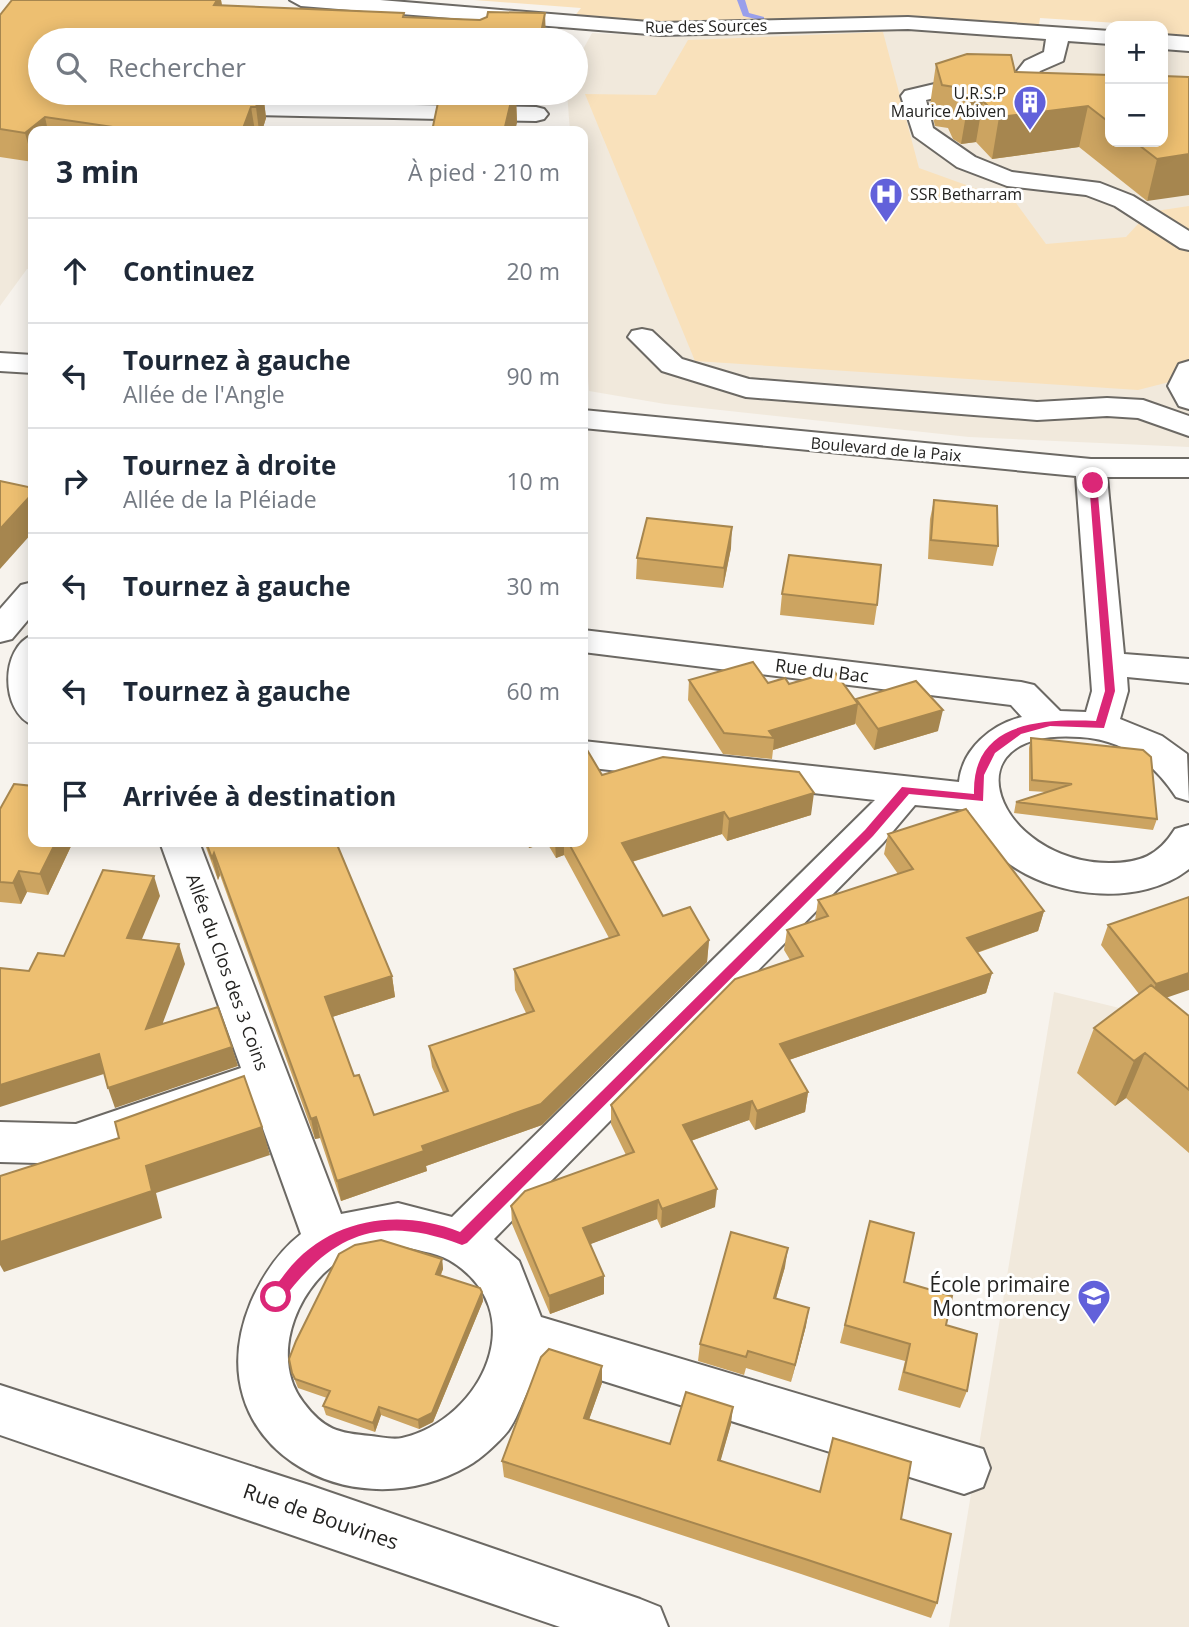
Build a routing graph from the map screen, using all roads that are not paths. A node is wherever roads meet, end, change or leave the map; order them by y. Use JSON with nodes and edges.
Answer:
{"nodes":[{"id":1,"x":302,"y":0,"type":"edge"},
{"id":2,"x":1105,"y":38,"type":"edge"},
{"id":3,"x":1168,"y":42,"type":"edge"},
{"id":4,"x":1189,"y":44,"type":"edge"},
{"id":5,"x":1062,"y":50,"type":"junction"},
{"id":6,"x":1019,"y":86,"type":"junction"},
{"id":7,"x":1042,"y":100,"type":"edge"},
{"id":8,"x":209,"y":109,"type":"edge"},
{"id":9,"x":537,"y":114,"type":"dead end"},
{"id":10,"x":342,"y":121,"type":"edge"},
{"id":11,"x":1189,"y":242,"type":"edge"},
{"id":12,"x":642,"y":337,"type":"dead end"},
{"id":13,"x":0,"y":362,"type":"edge"},
{"id":14,"x":28,"y":364,"type":"edge"},
{"id":15,"x":1189,"y":370,"type":"edge"},
{"id":16,"x":1189,"y":400,"type":"edge"},
{"id":17,"x":588,"y":419,"type":"edge"},
{"id":18,"x":1189,"y":427,"type":"edge"},
{"id":19,"x":1091,"y":468,"type":"junction"},
{"id":20,"x":1189,"y":468,"type":"edge"},
{"id":21,"x":28,"y":599,"type":"edge"},
{"id":22,"x":0,"y":631,"type":"edge"},
{"id":23,"x":588,"y":642,"type":"edge"},
{"id":24,"x":28,"y":652,"type":"edge"},
{"id":25,"x":1108,"y":664,"type":"junction"},
{"id":26,"x":1189,"y":671,"type":"edge"},
{"id":27,"x":28,"y":708,"type":"edge"},
{"id":28,"x":1050,"y":723,"type":"junction"},
{"id":29,"x":1101,"y":725,"type":"junction"},
{"id":30,"x":588,"y":755,"type":"edge"},
{"id":31,"x":1189,"y":787,"type":"edge"},
{"id":32,"x":906,"y":790,"type":"junction"},
{"id":33,"x":979,"y":798,"type":"junction"},
{"id":34,"x":182,"y":847,"type":"edge"},
{"id":35,"x":1187,"y":848,"type":"edge"},
{"id":36,"x":267,"y":1078,"type":"junction"},
{"id":37,"x":0,"y":1142,"type":"edge"},
{"id":38,"x":462,"y":1239,"type":"junction"},
{"id":39,"x":328,"y":1242,"type":"junction"},
{"id":40,"x":518,"y":1356,"type":"junction"},
{"id":41,"x":0,"y":1409,"type":"edge"},
{"id":42,"x":334,"y":1459,"type":"junction"},
{"id":43,"x":964,"y":1468,"type":"dead end"},
{"id":44,"x":309,"y":1512,"type":"junction"},
{"id":45,"x":640,"y":1627,"type":"edge"}],
"edges":[{"from":1,"to":5,"type":"street","name":"Rue des Sources"},
{"from":2,"to":5,"type":"street","name":"Rue des Sources"},
{"from":3,"to":4,"type":"street"},
{"from":5,"to":6,"type":"street"},
{"from":6,"to":7,"type":"street"},
{"from":6,"to":11,"type":"street"},
{"from":8,"to":10,"type":"street"},
{"from":9,"to":10,"type":"street"},
{"from":12,"to":18,"type":"street"},
{"from":13,"to":14,"type":"street"},
{"from":15,"to":16,"type":"street"},
{"from":17,"to":19,"type":"street","name":"Boulevard de la Paix"},
{"from":19,"to":20,"type":"street","name":"Boulevard de la Paix"},
{"from":19,"to":25,"type":"street"},
{"from":21,"to":22,"type":"street"},
{"from":23,"to":28,"type":"street","name":"Rue du Bac"},
{"from":24,"to":27,"type":"street"},
{"from":25,"to":26,"type":"street"},
{"from":25,"to":29,"type":"street"},
{"from":28,"to":29,"type":"street"},
{"from":28,"to":33,"type":"street"},
{"from":29,"to":31,"type":"street"},
{"from":30,"to":32,"type":"street"},
{"from":32,"to":33,"type":"street"},
{"from":32,"to":38,"type":"street"},
{"from":33,"to":35,"type":"street"},
{"from":34,"to":36,"type":"street","name":"Allée du Clos des 3 Coins"},
{"from":36,"to":37,"type":"street","name":"Allée du Clos des 3 Coins"},
{"from":36,"to":39,"type":"street"},
{"from":38,"to":39,"type":"street"},
{"from":38,"to":40,"type":"street"},
{"from":39,"to":42,"type":"street"},
{"from":40,"to":42,"type":"street"},
{"from":40,"to":43,"type":"street"},
{"from":41,"to":44,"type":"street","name":"Rue de Bouvines"},
{"from":42,"to":44,"type":"street"},
{"from":44,"to":45,"type":"street","name":"Rue de Bouvines"}]}
